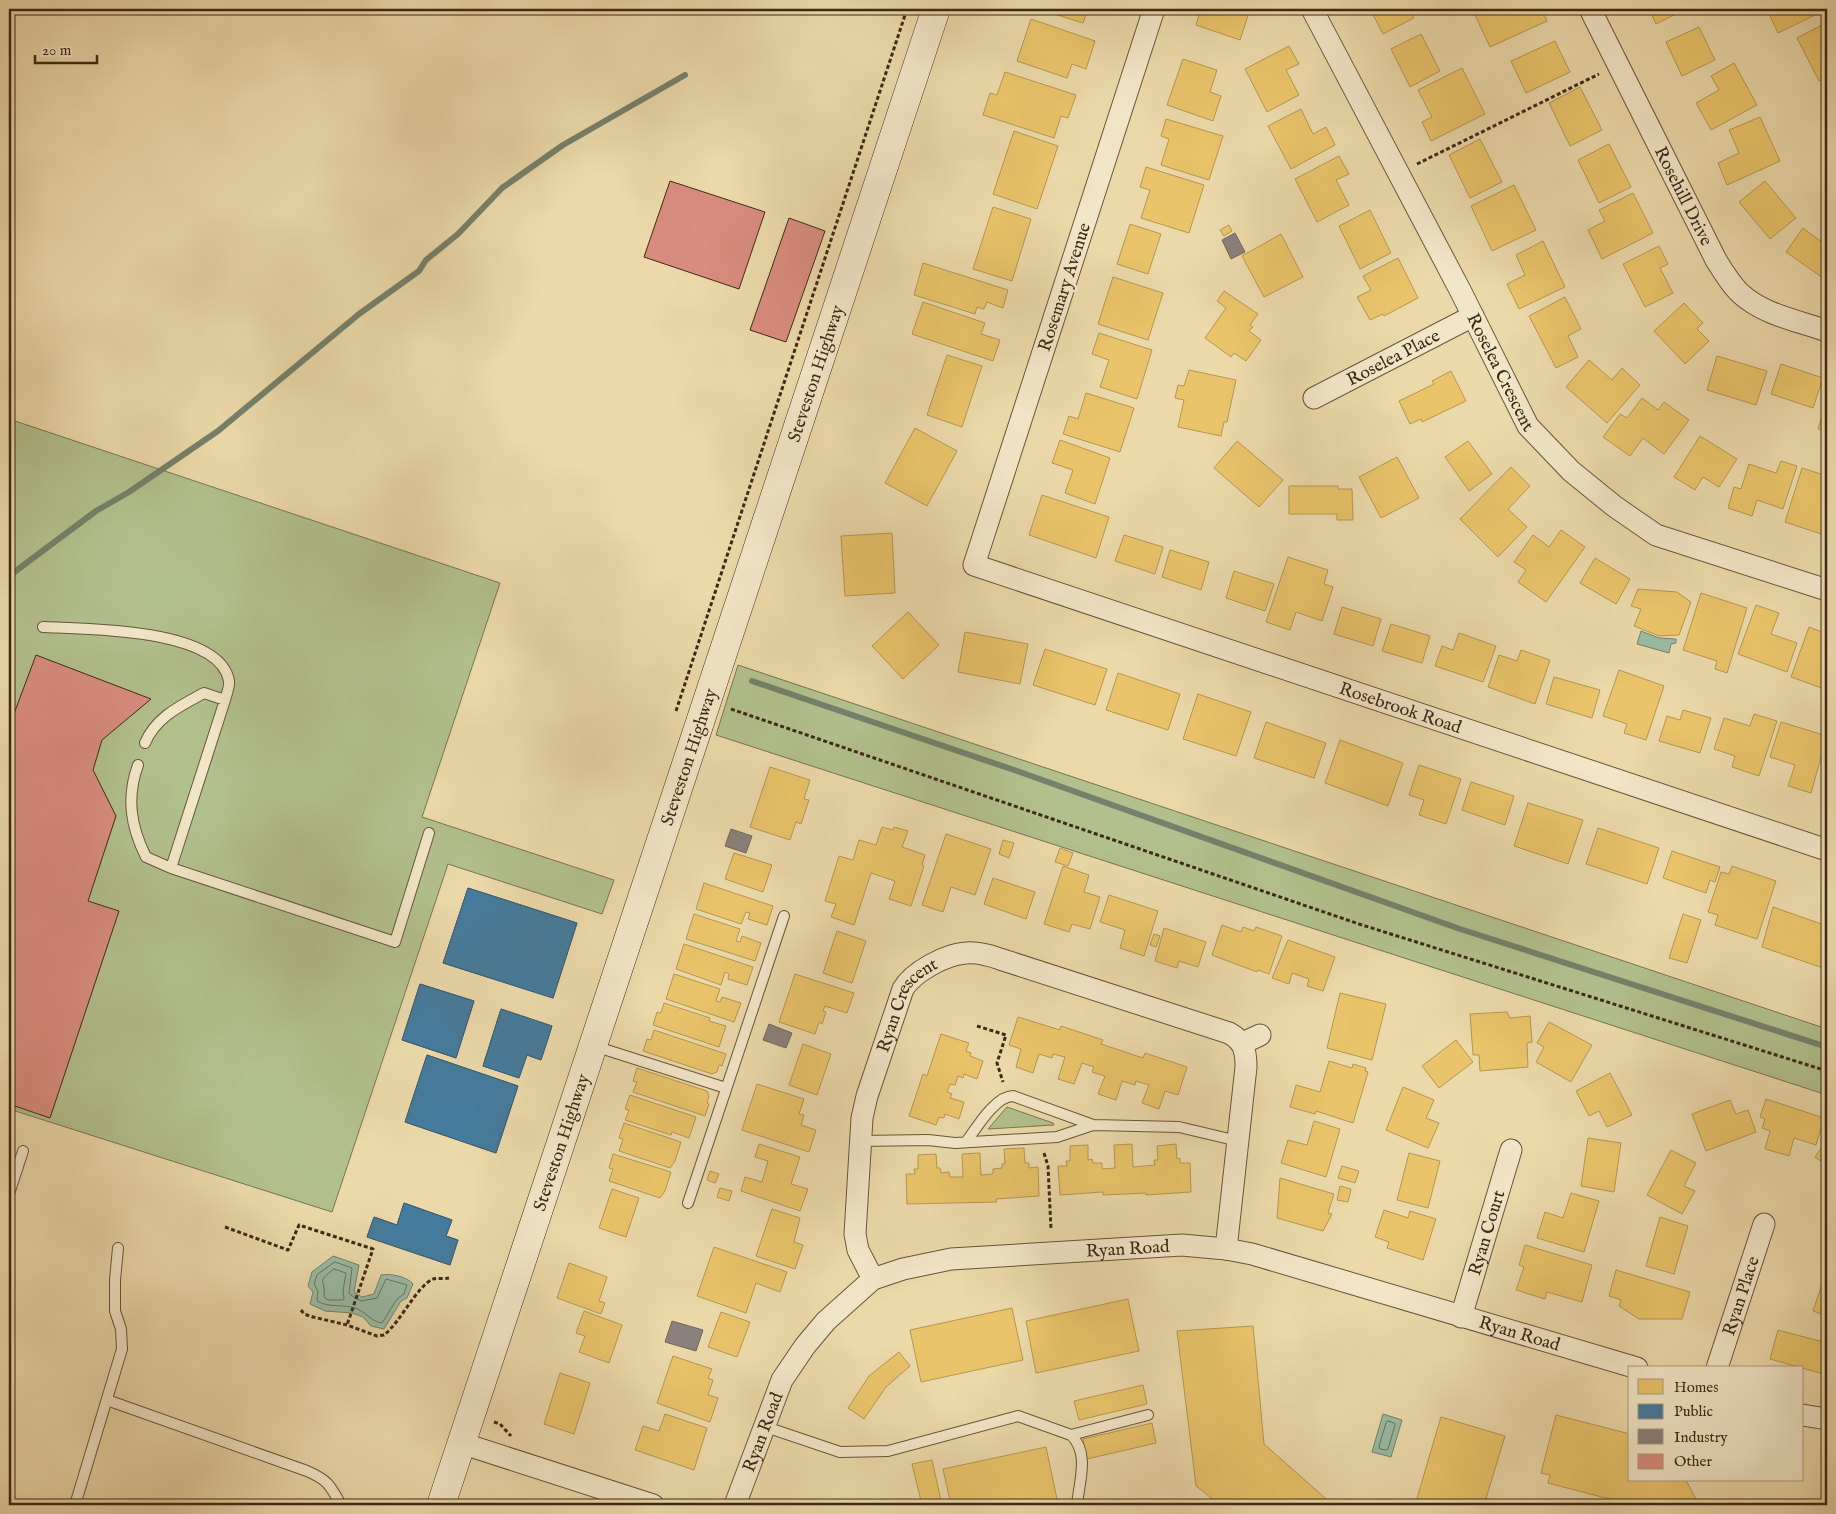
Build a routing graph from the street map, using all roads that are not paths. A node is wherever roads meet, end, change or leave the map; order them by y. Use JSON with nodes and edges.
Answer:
{"nodes":[{"id":1,"x":936,"y":9,"type":"edge"},
{"id":2,"x":1154,"y":9,"type":"edge"},
{"id":3,"x":1312,"y":9,"type":"edge"},
{"id":4,"x":1590,"y":9,"type":"edge"},
{"id":5,"x":1472,"y":316,"type":"junction"},
{"id":6,"x":1827,"y":330,"type":"edge"},
{"id":7,"x":1314,"y":398,"type":"dead end"},
{"id":8,"x":974,"y":565,"type":"joint"},
{"id":9,"x":1827,"y":590,"type":"edge"},
{"id":10,"x":43,"y":626,"type":"dead end"},
{"id":11,"x":225,"y":700,"type":"junction"},
{"id":12,"x":145,"y":743,"type":"dead end"},
{"id":13,"x":138,"y":765,"type":"dead end"},
{"id":14,"x":430,"y":833,"type":"dead end"},
{"id":15,"x":1827,"y":850,"type":"edge"},
{"id":16,"x":171,"y":868,"type":"junction"},
{"id":17,"x":784,"y":916,"type":"dead end"},
{"id":18,"x":593,"y":1046,"type":"junction"},
{"id":19,"x":726,"y":1088,"type":"junction"},
{"id":20,"x":1093,"y":1125,"type":"junction"},
{"id":21,"x":860,"y":1141,"type":"junction"},
{"id":22,"x":1238,"y":1141,"type":"junction"},
{"id":23,"x":966,"y":1142,"type":"junction"},
{"id":24,"x":1511,"y":1150,"type":"dead end"},
{"id":25,"x":23,"y":1151,"type":"dead end"},
{"id":26,"x":9,"y":1194,"type":"edge"},
{"id":27,"x":688,"y":1203,"type":"dead end"},
{"id":28,"x":1764,"y":1224,"type":"dead end"},
{"id":29,"x":118,"y":1248,"type":"dead end"},
{"id":30,"x":1226,"y":1249,"type":"junction"},
{"id":31,"x":873,"y":1279,"type":"junction"},
{"id":32,"x":1461,"y":1317,"type":"junction"},
{"id":33,"x":1630,"y":1366,"type":"edge"},
{"id":34,"x":1718,"y":1366,"type":"edge"},
{"id":35,"x":107,"y":1400,"type":"junction"},
{"id":36,"x":1148,"y":1415,"type":"dead end"},
{"id":37,"x":1804,"y":1415,"type":"edge"},
{"id":38,"x":1827,"y":1419,"type":"edge"},
{"id":39,"x":763,"y":1426,"type":"junction"},
{"id":40,"x":1071,"y":1435,"type":"junction"},
{"id":41,"x":461,"y":1443,"type":"junction"},
{"id":42,"x":75,"y":1505,"type":"edge"},
{"id":43,"x":341,"y":1505,"type":"edge"},
{"id":44,"x":441,"y":1505,"type":"edge"},
{"id":45,"x":652,"y":1505,"type":"edge"},
{"id":46,"x":734,"y":1505,"type":"edge"},
{"id":47,"x":1077,"y":1505,"type":"edge"}],
"edges":[{"from":1,"to":18,"type":"main road","name":"Steveston Highway"},
{"from":2,"to":8,"type":"street","name":"Rosemary Avenue"},
{"from":3,"to":5,"type":"street","name":"Roselea Crescent"},
{"from":4,"to":6,"type":"street","name":"Rosehill Drive"},
{"from":5,"to":7,"type":"street","name":"Roselea Place"},
{"from":5,"to":9,"type":"street","name":"Roselea Crescent"},
{"from":8,"to":15,"type":"street","name":"Rosebrook Road"},
{"from":10,"to":11,"type":"lane"},
{"from":11,"to":12,"type":"lane"},
{"from":11,"to":16,"type":"lane"},
{"from":13,"to":16,"type":"lane"},
{"from":14,"to":16,"type":"lane"},
{"from":17,"to":19,"type":"lane"},
{"from":18,"to":19,"type":"lane"},
{"from":18,"to":41,"type":"main road","name":"Steveston Highway"},
{"from":19,"to":27,"type":"lane"},
{"from":20,"to":22,"type":"lane"},
{"from":20,"to":23,"type":"lane"},
{"from":20,"to":23,"type":"lane"},
{"from":21,"to":22,"type":"street","name":"Ryan Crescent"},
{"from":21,"to":23,"type":"lane"},
{"from":21,"to":31,"type":"street","name":"Ryan Crescent"},
{"from":22,"to":30,"type":"street","name":"Ryan Crescent"},
{"from":24,"to":32,"type":"street","name":"Ryan Court"},
{"from":25,"to":26,"type":"lane"},
{"from":28,"to":34,"type":"street","name":"Ryan Place"},
{"from":29,"to":35,"type":"lane"},
{"from":30,"to":31,"type":"street","name":"Ryan Road"},
{"from":30,"to":32,"type":"street","name":"Ryan Road"},
{"from":31,"to":39,"type":"street","name":"Ryan Road"},
{"from":32,"to":33,"type":"street","name":"Ryan Road"},
{"from":35,"to":42,"type":"lane"},
{"from":35,"to":43,"type":"lane"},
{"from":36,"to":40,"type":"lane"},
{"from":37,"to":38,"type":"street"},
{"from":39,"to":40,"type":"lane"},
{"from":39,"to":46,"type":"street","name":"Ryan Road"},
{"from":40,"to":47,"type":"lane"},
{"from":41,"to":44,"type":"main road","name":"Steveston Highway"},
{"from":41,"to":45,"type":"street"}]}
